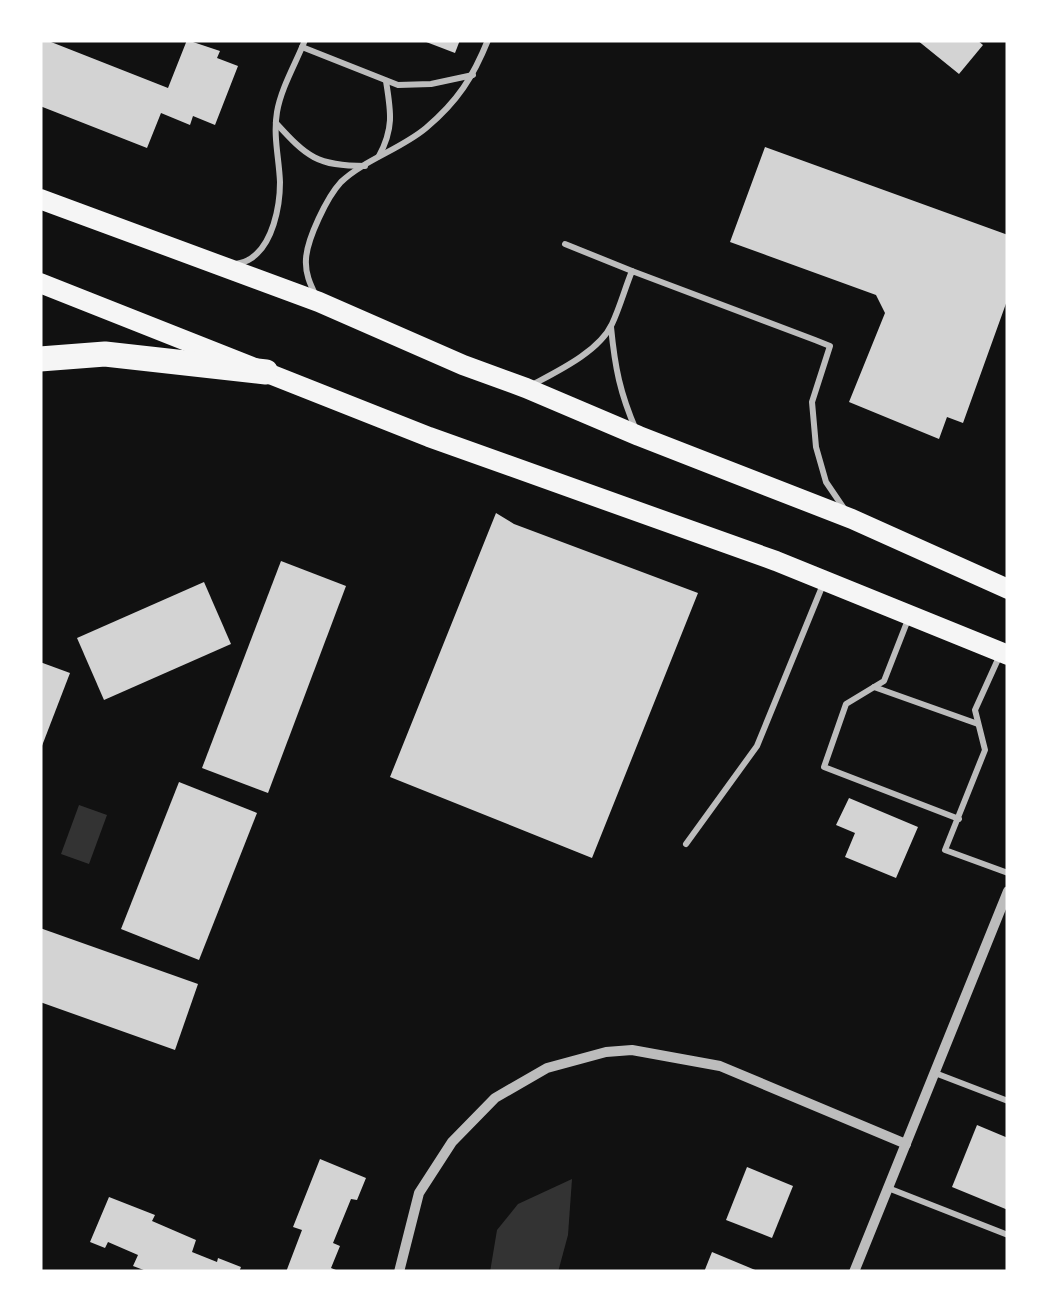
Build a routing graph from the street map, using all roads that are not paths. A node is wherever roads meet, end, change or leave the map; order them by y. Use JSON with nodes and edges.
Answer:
{"nodes":[{"id":1,"x":488,"y":40,"type":"edge"},
{"id":2,"x":304,"y":44,"type":"edge"},
{"id":3,"x":474,"y":74,"type":"junction"},
{"id":4,"x":386,"y":80,"type":"junction"},
{"id":5,"x":276,"y":122,"type":"junction"},
{"id":6,"x":378,"y":159,"type":"junction"},
{"id":7,"x":366,"y":166,"type":"junction"},
{"id":8,"x":40,"y":199,"type":"edge"},
{"id":9,"x":565,"y":244,"type":"dead end"},
{"id":10,"x":226,"y":268,"type":"junction"},
{"id":11,"x":632,"y":271,"type":"junction"},
{"id":12,"x":40,"y":283,"type":"edge"},
{"id":13,"x":318,"y":302,"type":"junction"},
{"id":14,"x":611,"y":327,"type":"junction"},
{"id":15,"x":40,"y":359,"type":"edge"},
{"id":16,"x":266,"y":372,"type":"junction"},
{"id":17,"x":526,"y":388,"type":"junction"},
{"id":18,"x":639,"y":436,"type":"junction"},
{"id":19,"x":852,"y":520,"type":"junction"},
{"id":20,"x":824,"y":581,"type":"junction"},
{"id":21,"x":1008,"y":589,"type":"edge"},
{"id":22,"x":910,"y":616,"type":"junction"},
{"id":23,"x":1004,"y":654,"type":"edge"},
{"id":24,"x":874,"y":687,"type":"junction"},
{"id":25,"x":979,"y":725,"type":"junction"},
{"id":26,"x":959,"y":818,"type":"junction"},
{"id":27,"x":686,"y":844,"type":"dead end"},
{"id":28,"x":1008,"y":873,"type":"edge"},
{"id":29,"x":1007,"y":898,"type":"edge"},
{"id":30,"x":935,"y":1073,"type":"junction"},
{"id":31,"x":1008,"y":1101,"type":"edge"},
{"id":32,"x":906,"y":1144,"type":"junction"},
{"id":33,"x":888,"y":1188,"type":"junction"},
{"id":34,"x":1008,"y":1236,"type":"edge"},
{"id":35,"x":399,"y":1272,"type":"edge"},
{"id":36,"x":854,"y":1272,"type":"edge"}],
"edges":[{"from":1,"to":3,"type":"lane"},
{"from":2,"to":4,"type":"lane"},
{"from":2,"to":5,"type":"lane"},
{"from":3,"to":4,"type":"lane"},
{"from":3,"to":6,"type":"lane"},
{"from":4,"to":6,"type":"lane"},
{"from":5,"to":7,"type":"lane"},
{"from":5,"to":10,"type":"lane"},
{"from":6,"to":7,"type":"lane"},
{"from":7,"to":13,"type":"lane"},
{"from":8,"to":10,"type":"main road"},
{"from":9,"to":11,"type":"lane"},
{"from":10,"to":13,"type":"main road"},
{"from":11,"to":14,"type":"lane"},
{"from":11,"to":19,"type":"lane"},
{"from":12,"to":16,"type":"main road"},
{"from":13,"to":17,"type":"main road"},
{"from":14,"to":17,"type":"lane"},
{"from":14,"to":18,"type":"lane"},
{"from":15,"to":16,"type":"highway"},
{"from":16,"to":20,"type":"main road"},
{"from":17,"to":18,"type":"main road"},
{"from":18,"to":19,"type":"main road"},
{"from":19,"to":21,"type":"main road"},
{"from":20,"to":22,"type":"main road"},
{"from":20,"to":27,"type":"lane"},
{"from":22,"to":23,"type":"main road"},
{"from":22,"to":24,"type":"lane"},
{"from":23,"to":25,"type":"lane"},
{"from":24,"to":25,"type":"lane"},
{"from":24,"to":26,"type":"lane"},
{"from":25,"to":26,"type":"lane"},
{"from":26,"to":28,"type":"lane"},
{"from":29,"to":30,"type":"street"},
{"from":30,"to":31,"type":"lane"},
{"from":30,"to":32,"type":"street"},
{"from":32,"to":33,"type":"street"},
{"from":32,"to":35,"type":"street"},
{"from":33,"to":34,"type":"lane"},
{"from":33,"to":36,"type":"street"}]}
